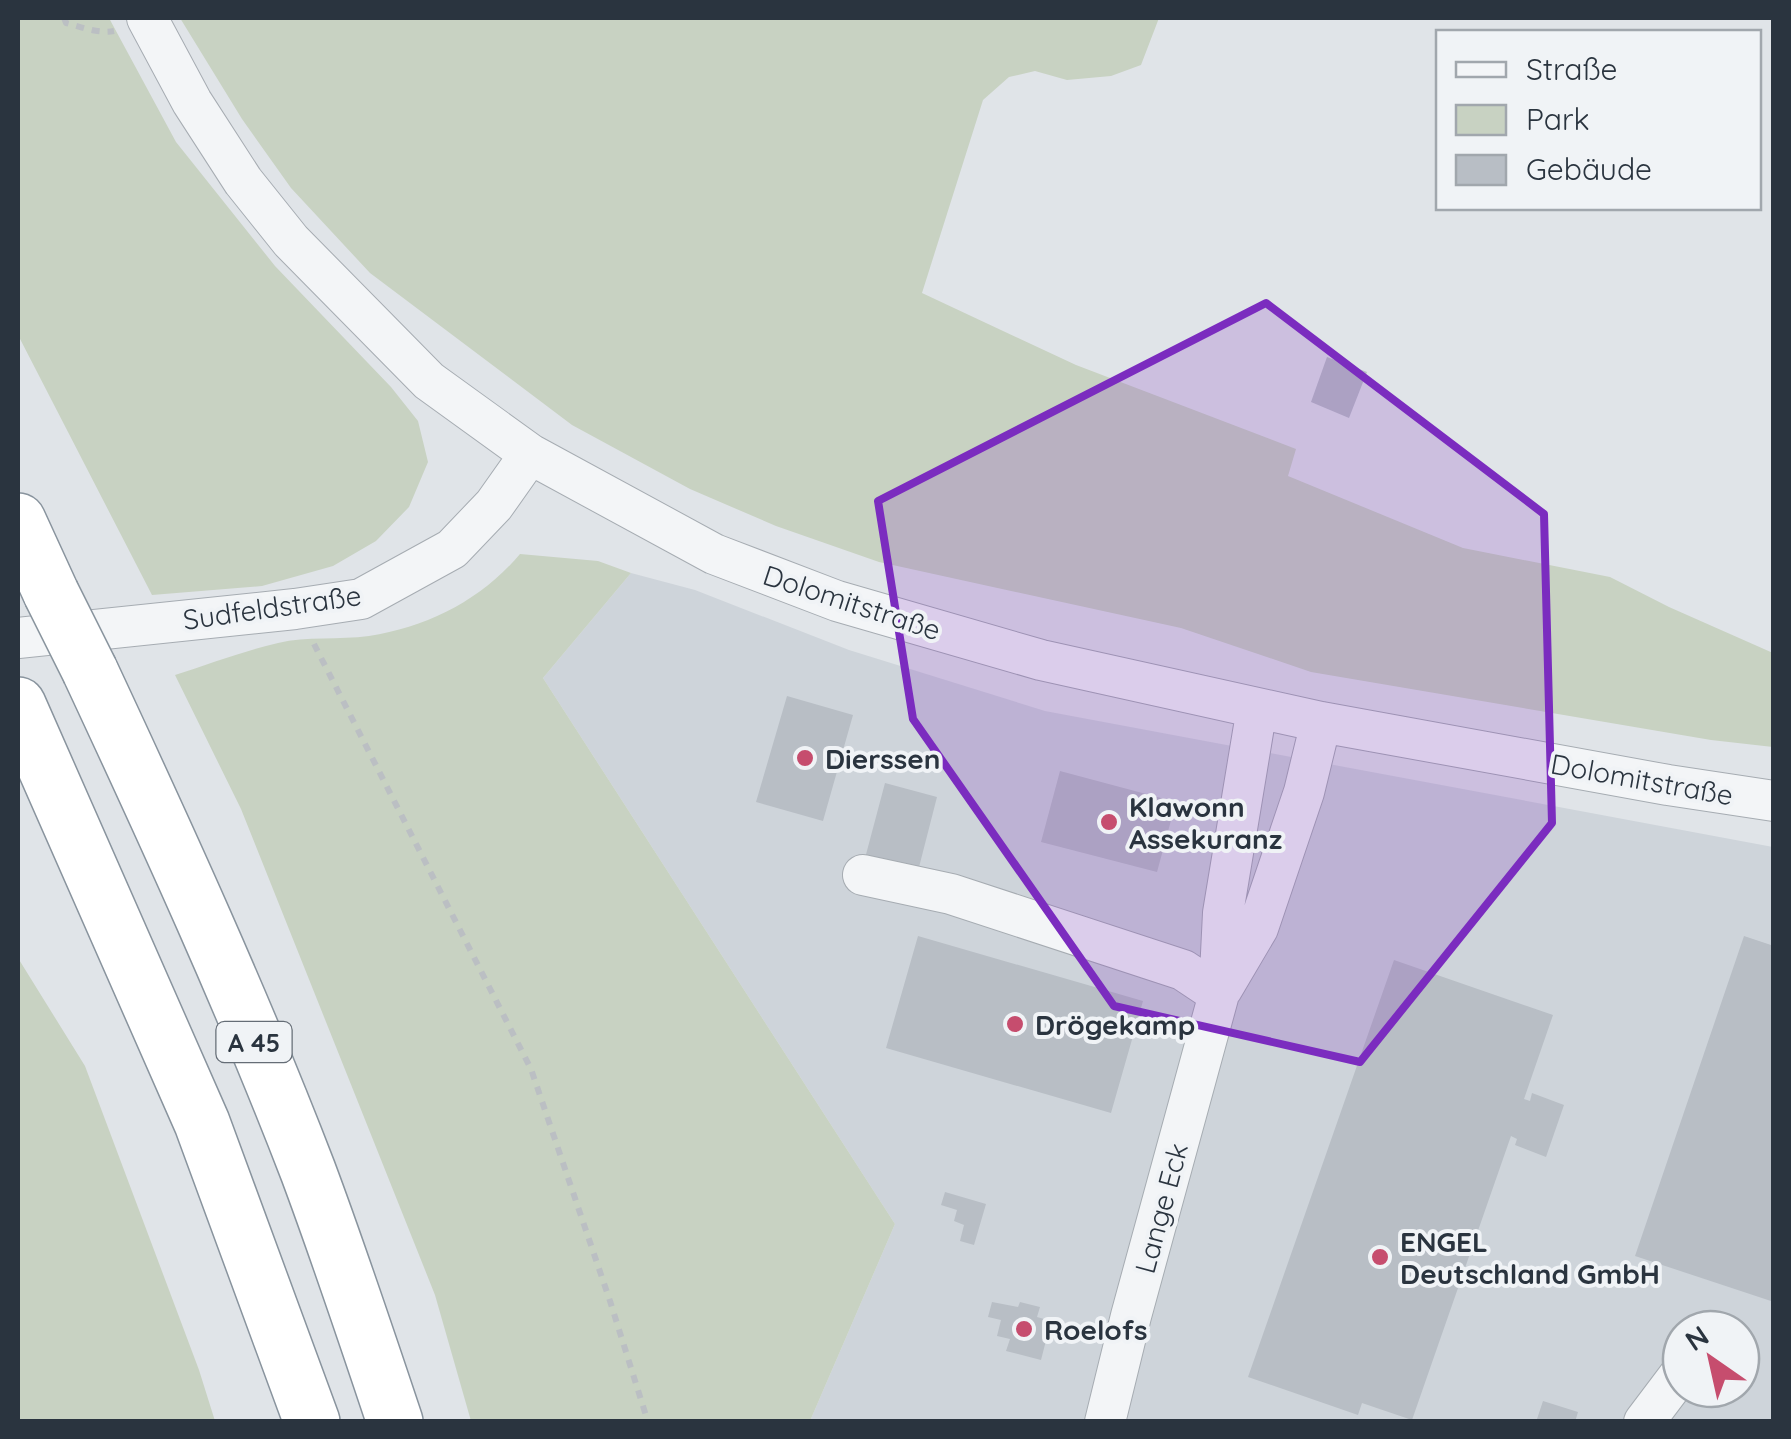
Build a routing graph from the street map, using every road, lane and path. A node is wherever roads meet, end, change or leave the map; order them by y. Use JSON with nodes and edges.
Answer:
{"nodes":[{"id":1,"x":64,"y":18,"type":"edge"},
{"id":2,"x":148,"y":19,"type":"edge"},
{"id":3,"x":530,"y":454,"type":"junction"},
{"id":4,"x":18,"y":521,"type":"edge"},
{"id":5,"x":295,"y":608,"type":"junction"},
{"id":6,"x":18,"y":638,"type":"edge"},
{"id":7,"x":18,"y":705,"type":"edge"},
{"id":8,"x":1257,"y":708,"type":"junction"},
{"id":9,"x":1321,"y":722,"type":"junction"},
{"id":10,"x":1774,"y":801,"type":"edge"},
{"id":11,"x":863,"y":876,"type":"dead end"},
{"id":12,"x":1219,"y":994,"type":"junction"},
{"id":13,"x":1661,"y":1399,"type":"edge"},
{"id":14,"x":312,"y":1422,"type":"edge"},
{"id":15,"x":396,"y":1422,"type":"edge"},
{"id":16,"x":648,"y":1422,"type":"edge"},
{"id":17,"x":1104,"y":1422,"type":"edge"},
{"id":18,"x":1644,"y":1422,"type":"edge"}],
"edges":[{"from":1,"to":2,"type":"path"},
{"from":2,"to":3,"type":"street","name":"Dolomitstraße"},
{"from":3,"to":5,"type":"street","name":"Sudfeldstraße"},
{"from":3,"to":8,"type":"street","name":"Dolomitstraße"},
{"from":4,"to":15,"type":"highway","number":"A 45","bridge":true},
{"from":5,"to":6,"type":"street","name":"Sudfeldstraße"},
{"from":5,"to":16,"type":"path"},
{"from":7,"to":14,"type":"highway","number":"A 45"},
{"from":8,"to":9,"type":"street","name":"Dolomitstraße"},
{"from":8,"to":12,"type":"street","name":"Lange Eck"},
{"from":9,"to":10,"type":"street","name":"Dolomitstraße"},
{"from":9,"to":12,"type":"street","name":"Lange Eck"},
{"from":11,"to":12,"type":"street"},
{"from":12,"to":17,"type":"street","name":"Lange Eck"},
{"from":13,"to":18,"type":"street"}]}
